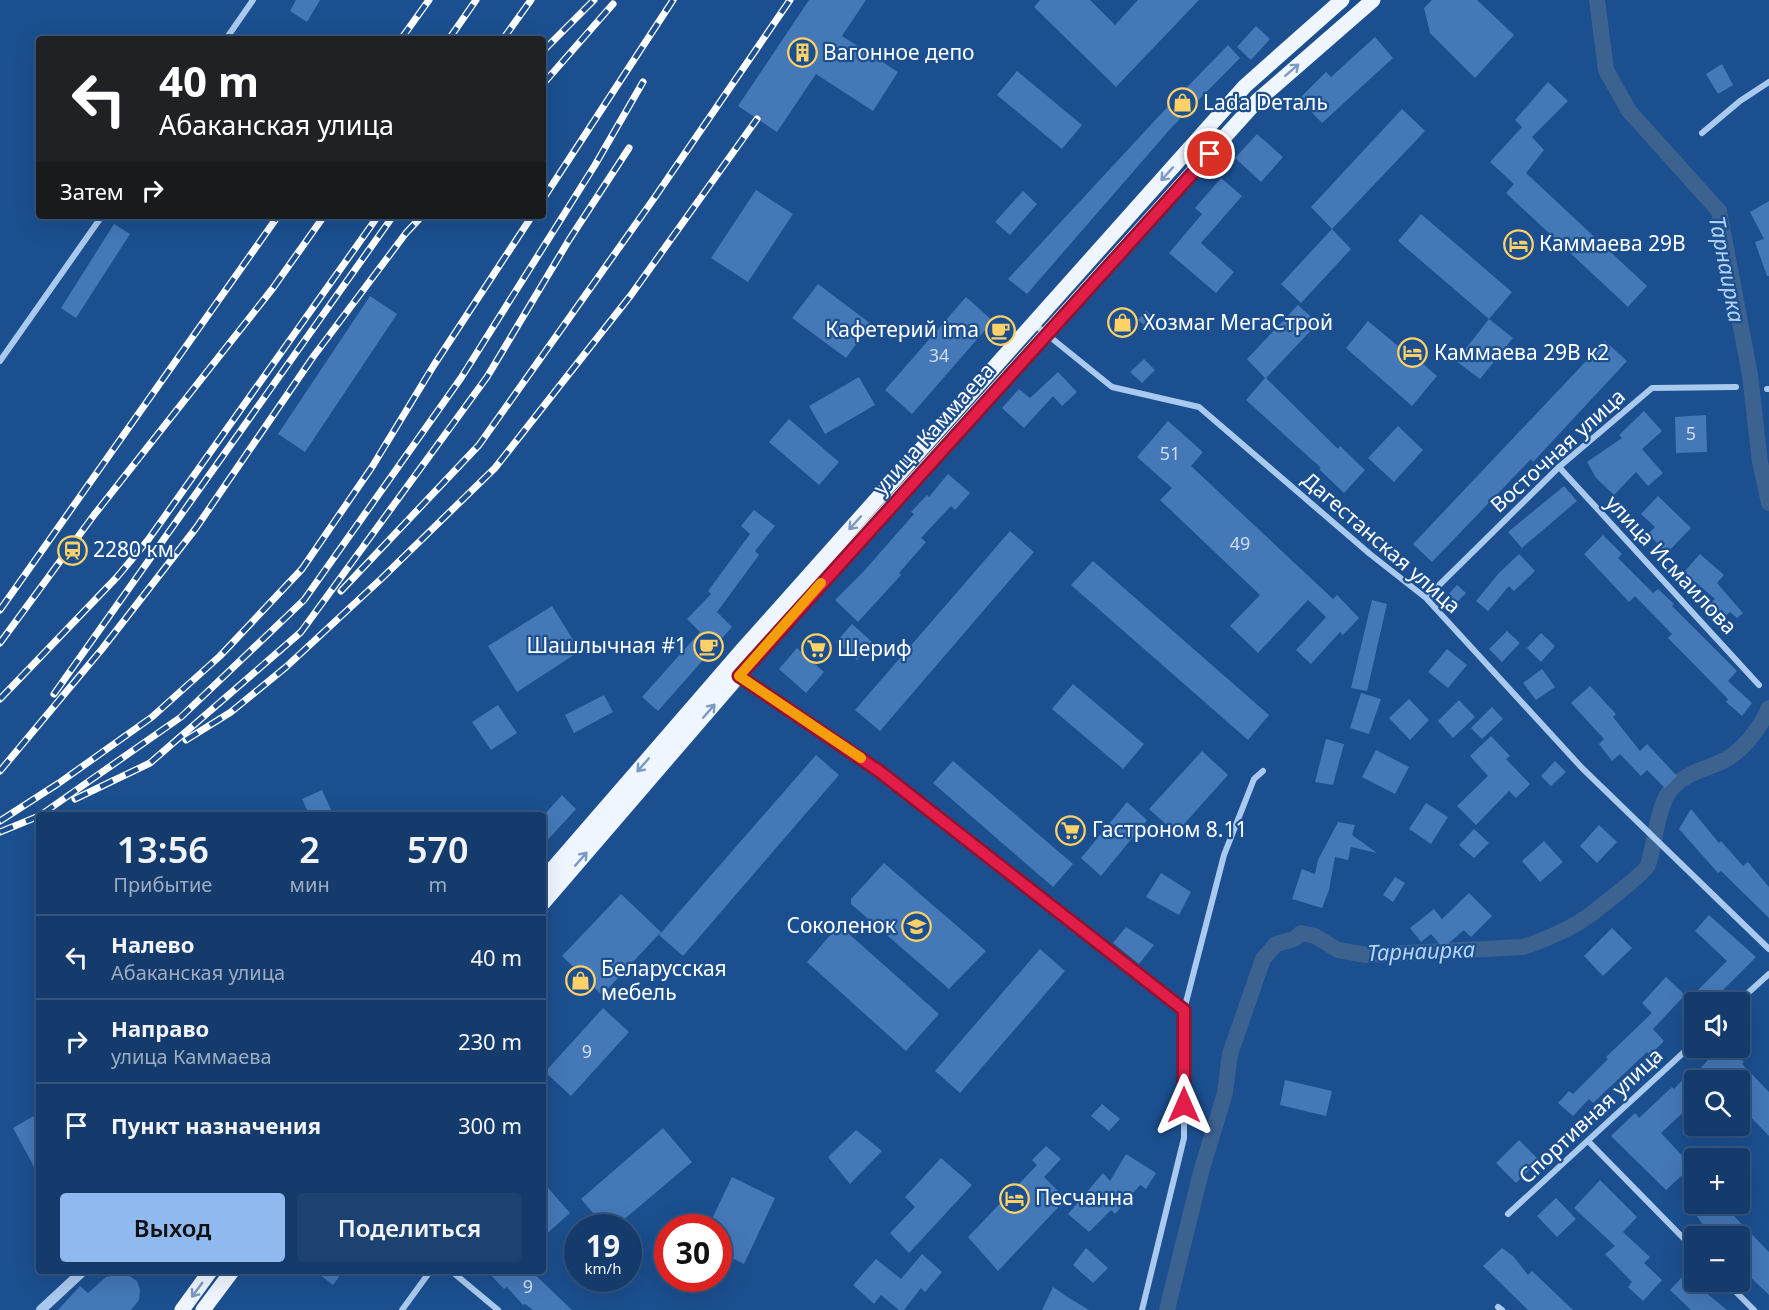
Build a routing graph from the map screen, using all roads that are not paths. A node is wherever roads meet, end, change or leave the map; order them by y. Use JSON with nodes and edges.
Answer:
{"nodes":[{"id":1,"x":253,"y":0,"type":"edge"},
{"id":2,"x":1342,"y":0,"type":"edge"},
{"id":3,"x":1373,"y":0,"type":"edge"},
{"id":4,"x":228,"y":36,"type":"edge"},
{"id":5,"x":1769,"y":82,"type":"edge"},
{"id":6,"x":1702,"y":133,"type":"dead end"},
{"id":7,"x":100,"y":219,"type":"edge"},
{"id":8,"x":1033,"y":324,"type":"junction"},
{"id":9,"x":1046,"y":335,"type":"junction"},
{"id":10,"x":0,"y":362,"type":"edge"},
{"id":11,"x":1736,"y":387,"type":"dead end"},
{"id":12,"x":1559,"y":467,"type":"junction"},
{"id":13,"x":1426,"y":597,"type":"junction"},
{"id":14,"x":734,"y":671,"type":"junction"},
{"id":15,"x":1760,"y":685,"type":"dead end"},
{"id":16,"x":1263,"y":771,"type":"dead end"},
{"id":17,"x":546,"y":877,"type":"edge"},
{"id":18,"x":546,"y":899,"type":"edge"},
{"id":19,"x":1769,"y":949,"type":"edge"},
{"id":20,"x":1769,"y":974,"type":"edge"},
{"id":21,"x":1749,"y":992,"type":"edge"},
{"id":22,"x":1184,"y":1010,"type":"junction"},
{"id":23,"x":1684,"y":1052,"type":"edge"},
{"id":24,"x":1589,"y":1142,"type":"junction"},
{"id":25,"x":1508,"y":1214,"type":"dead end"},
{"id":26,"x":1684,"y":1239,"type":"edge"},
{"id":27,"x":80,"y":1274,"type":"edge"},
{"id":28,"x":208,"y":1274,"type":"edge"},
{"id":29,"x":224,"y":1274,"type":"edge"},
{"id":30,"x":428,"y":1274,"type":"edge"},
{"id":31,"x":455,"y":1274,"type":"edge"},
{"id":32,"x":1736,"y":1292,"type":"edge"},
{"id":33,"x":41,"y":1310,"type":"edge"},
{"id":34,"x":182,"y":1310,"type":"edge"},
{"id":35,"x":203,"y":1310,"type":"edge"},
{"id":36,"x":402,"y":1310,"type":"edge"},
{"id":37,"x":498,"y":1310,"type":"edge"},
{"id":38,"x":1142,"y":1310,"type":"edge"},
{"id":39,"x":1754,"y":1310,"type":"edge"}],
"edges":[{"from":1,"to":4,"type":"street"},
{"from":2,"to":8,"type":"main road","name":"улица Каммаева","one_way":true},
{"from":9,"to":3,"type":"main road","name":"улица Каммаева","one_way":true},
{"from":5,"to":6,"type":"street"},
{"from":7,"to":10,"type":"street"},
{"from":8,"to":9,"type":"street","name":"Дагестанская улица"},
{"from":8,"to":14,"type":"main road","name":"улица Каммаева","one_way":true},
{"from":9,"to":13,"type":"street","name":"Дагестанская улица"},
{"from":9,"to":14,"type":"main road","name":"улица Каммаева"},
{"from":11,"to":12,"type":"street","name":"Восточная улица"},
{"from":12,"to":13,"type":"street","name":"Восточная улица"},
{"from":12,"to":15,"type":"street","name":"улица Исмаилова"},
{"from":13,"to":19,"type":"street","name":"Дагестанская улица"},
{"from":14,"to":17,"type":"main road","name":"улица Каммаева","one_way":true},
{"from":18,"to":14,"type":"main road","name":"улица Каммаева","one_way":true},
{"from":14,"to":22,"type":"street"},
{"from":16,"to":22,"type":"street"},
{"from":20,"to":21,"type":"street"},
{"from":22,"to":38,"type":"street"},
{"from":23,"to":24,"type":"street","name":"Спортивная улица"},
{"from":24,"to":25,"type":"street","name":"Спортивная улица"},
{"from":24,"to":26,"type":"street"},
{"from":27,"to":33,"type":"street"},
{"from":28,"to":34,"type":"main road","one_way":true},
{"from":29,"to":35,"type":"main road"},
{"from":30,"to":36,"type":"street"},
{"from":31,"to":37,"type":"street"},
{"from":32,"to":39,"type":"street"}]}
